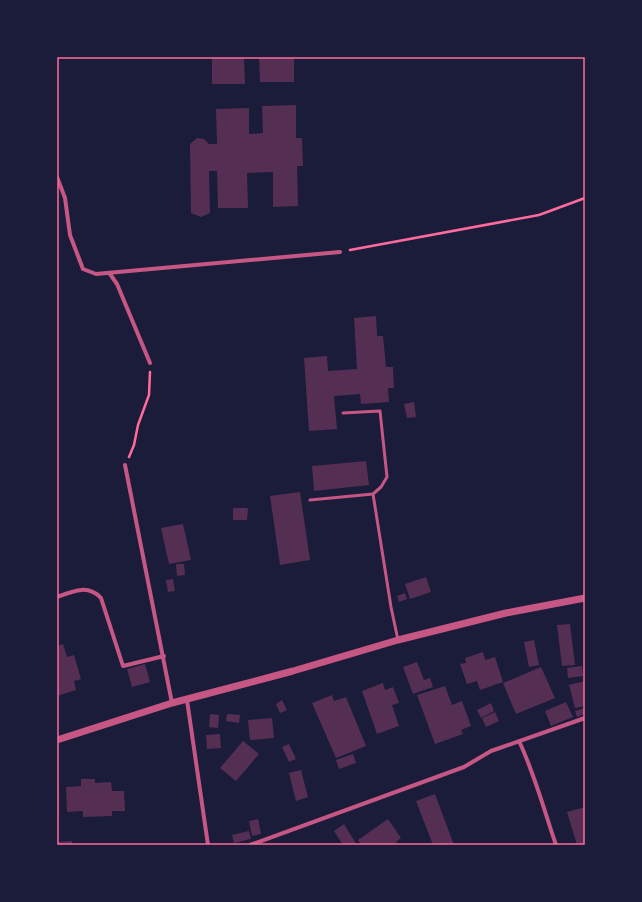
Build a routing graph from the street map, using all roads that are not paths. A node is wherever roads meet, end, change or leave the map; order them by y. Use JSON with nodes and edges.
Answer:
{"nodes":[{"id":1,"x":57,"y":177,"type":"edge"},
{"id":2,"x":340,"y":252,"type":"road end"},
{"id":3,"x":110,"y":274,"type":"junction"},
{"id":4,"x":150,"y":363,"type":"road end"},
{"id":5,"x":344,"y":413,"type":"dead end"},
{"id":6,"x":125,"y":465,"type":"road end"},
{"id":7,"x":374,"y":494,"type":"junction"},
{"id":8,"x":310,"y":500,"type":"dead end"},
{"id":9,"x":57,"y":597,"type":"edge"},
{"id":10,"x":585,"y":598,"type":"edge"},
{"id":11,"x":398,"y":640,"type":"junction"},
{"id":12,"x":164,"y":656,"type":"junction"},
{"id":13,"x":187,"y":700,"type":"junction"},
{"id":14,"x":172,"y":703,"type":"junction"},
{"id":15,"x":585,"y":718,"type":"edge"},
{"id":16,"x":57,"y":740,"type":"edge"},
{"id":17,"x":520,"y":741,"type":"junction"},
{"id":18,"x":208,"y":845,"type":"edge"},
{"id":19,"x":250,"y":845,"type":"edge"},
{"id":20,"x":556,"y":845,"type":"edge"}],
"edges":[{"from":1,"to":3,"type":"street"},
{"from":2,"to":3,"type":"street"},
{"from":3,"to":4,"type":"street"},
{"from":5,"to":7,"type":"lane"},
{"from":6,"to":12,"type":"street"},
{"from":7,"to":8,"type":"lane"},
{"from":7,"to":11,"type":"lane"},
{"from":9,"to":12,"type":"street"},
{"from":10,"to":11,"type":"street"},
{"from":11,"to":13,"type":"street"},
{"from":12,"to":14,"type":"street"},
{"from":13,"to":14,"type":"street"},
{"from":13,"to":18,"type":"street"},
{"from":14,"to":16,"type":"street"},
{"from":15,"to":17,"type":"street"},
{"from":17,"to":19,"type":"street"},
{"from":17,"to":20,"type":"street"}]}
